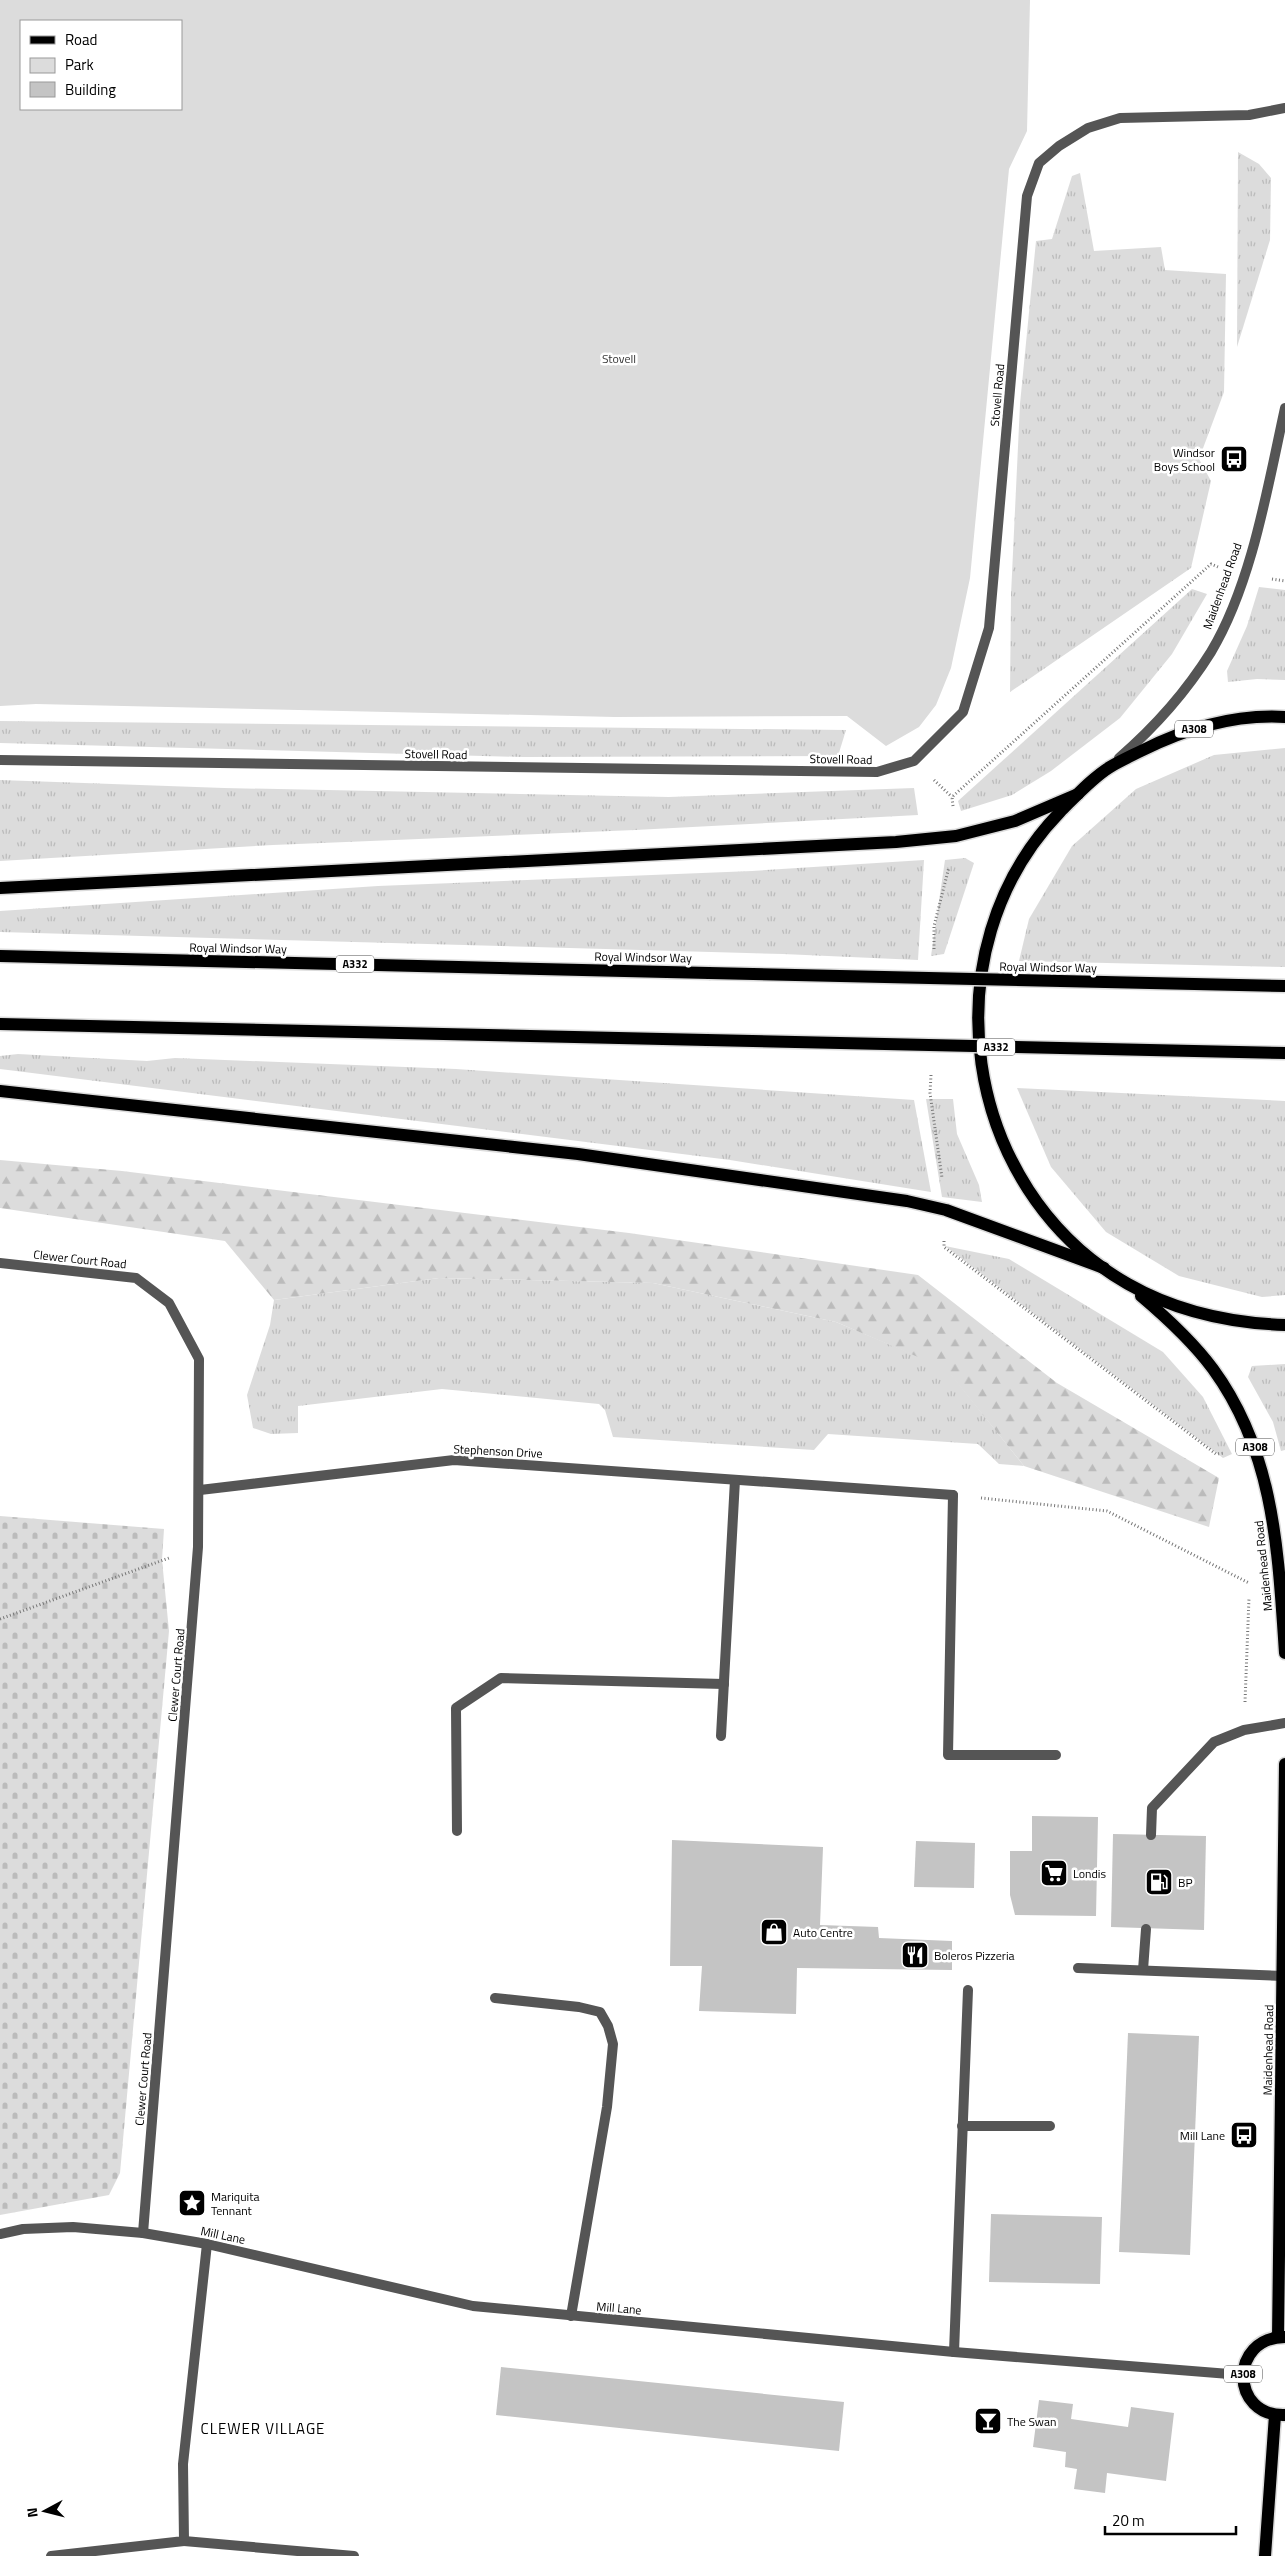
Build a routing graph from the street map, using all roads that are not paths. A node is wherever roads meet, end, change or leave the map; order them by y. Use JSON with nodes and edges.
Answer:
{"nodes":[{"id":1,"x":1285,"y":108,"type":"edge"},
{"id":2,"x":1285,"y":408,"type":"edge"},
{"id":3,"x":1285,"y":717,"type":"edge"},
{"id":4,"x":0,"y":760,"type":"edge"},
{"id":5,"x":1109,"y":767,"type":"junction"},
{"id":6,"x":1078,"y":794,"type":"junction"},
{"id":7,"x":0,"y":888,"type":"edge"},
{"id":8,"x":0,"y":956,"type":"edge"},
{"id":9,"x":1285,"y":986,"type":"edge"},
{"id":10,"x":0,"y":1024,"type":"edge"},
{"id":11,"x":1285,"y":1053,"type":"edge"},
{"id":12,"x":0,"y":1091,"type":"edge"},
{"id":13,"x":0,"y":1262,"type":"edge"},
{"id":14,"x":1104,"y":1268,"type":"junction"},
{"id":15,"x":1128,"y":1284,"type":"junction"},
{"id":16,"x":1285,"y":1326,"type":"edge"},
{"id":17,"x":735,"y":1480,"type":"junction"},
{"id":18,"x":200,"y":1490,"type":"junction"},
{"id":19,"x":1285,"y":1653,"type":"edge"},
{"id":20,"x":724,"y":1684,"type":"junction"},
{"id":21,"x":1285,"y":1723,"type":"edge"},
{"id":22,"x":721,"y":1736,"type":"dead end"},
{"id":23,"x":1056,"y":1755,"type":"dead end"},
{"id":24,"x":1285,"y":1764,"type":"edge"},
{"id":25,"x":1285,"y":1772,"type":"edge"},
{"id":26,"x":457,"y":1831,"type":"dead end"},
{"id":27,"x":1151,"y":1835,"type":"dead end"},
{"id":28,"x":1146,"y":1929,"type":"dead end"},
{"id":29,"x":1078,"y":1968,"type":"dead end"},
{"id":30,"x":1143,"y":1970,"type":"junction"},
{"id":31,"x":1283,"y":1976,"type":"junction"},
{"id":32,"x":968,"y":1990,"type":"dead end"},
{"id":33,"x":495,"y":1998,"type":"dead end"},
{"id":34,"x":962,"y":2126,"type":"junction"},
{"id":35,"x":1050,"y":2126,"type":"dead end"},
{"id":36,"x":143,"y":2233,"type":"junction"},
{"id":37,"x":0,"y":2234,"type":"edge"},
{"id":38,"x":206,"y":2244,"type":"junction"},
{"id":39,"x":571,"y":2316,"type":"junction"},
{"id":40,"x":1281,"y":2337,"type":"edge"},
{"id":41,"x":954,"y":2352,"type":"junction"},
{"id":42,"x":1242,"y":2375,"type":"junction"},
{"id":43,"x":1280,"y":2415,"type":"edge"},
{"id":44,"x":184,"y":2542,"type":"junction"},
{"id":45,"x":51,"y":2556,"type":"edge"},
{"id":46,"x":354,"y":2556,"type":"edge"},
{"id":47,"x":1265,"y":2556,"type":"edge"}],
"edges":[{"from":1,"to":4,"type":"street","name":"Stovell Road"},
{"from":2,"to":5,"type":"street","name":"Maidenhead Road"},
{"from":3,"to":5,"type":"main road","number":"A308"},
{"from":5,"to":6,"type":"main road","number":"A308"},
{"from":6,"to":7,"type":"main road"},
{"from":6,"to":14,"type":"main road","number":"A308"},
{"from":8,"to":9,"type":"main road","name":"Royal Windsor Way","number":"A332","bridge":true},
{"from":10,"to":11,"type":"main road","number":"A332","bridge":true},
{"from":12,"to":14,"type":"main road"},
{"from":13,"to":18,"type":"street","name":"Clewer Court Road"},
{"from":14,"to":15,"type":"main road","number":"A308"},
{"from":15,"to":16,"type":"main road","number":"A308"},
{"from":15,"to":19,"type":"main road","name":"Maidenhead Road","number":"A308"},
{"from":17,"to":18,"type":"street","name":"Stephenson Drive"},
{"from":17,"to":20,"type":"street"},
{"from":17,"to":23,"type":"street","name":"Stephenson Drive"},
{"from":18,"to":36,"type":"street","name":"Clewer Court Road"},
{"from":20,"to":22,"type":"street"},
{"from":20,"to":26,"type":"street"},
{"from":21,"to":27,"type":"street"},
{"from":24,"to":25,"type":"main road","name":"Maidenhead Road","number":"A308"},
{"from":25,"to":31,"type":"main road","name":"Maidenhead Road","number":"A308"},
{"from":28,"to":30,"type":"street"},
{"from":29,"to":30,"type":"street"},
{"from":30,"to":31,"type":"street"},
{"from":31,"to":40,"type":"main road","name":"Maidenhead Road","number":"A308"},
{"from":32,"to":34,"type":"street"},
{"from":33,"to":39,"type":"street"},
{"from":34,"to":35,"type":"street"},
{"from":34,"to":41,"type":"street"},
{"from":36,"to":37,"type":"street","name":"Mill Lane"},
{"from":36,"to":38,"type":"street","name":"Mill Lane"},
{"from":38,"to":39,"type":"street","name":"Mill Lane"},
{"from":38,"to":44,"type":"street"},
{"from":39,"to":41,"type":"street","name":"Mill Lane"},
{"from":40,"to":42,"type":"main road","name":"Maidenhead Road","number":"A308"},
{"from":41,"to":42,"type":"street","name":"Mill Lane"},
{"from":42,"to":43,"type":"main road","number":"A308"},
{"from":43,"to":47,"type":"main road","number":"A308"},
{"from":44,"to":45,"type":"street"},
{"from":44,"to":46,"type":"street"}]}
